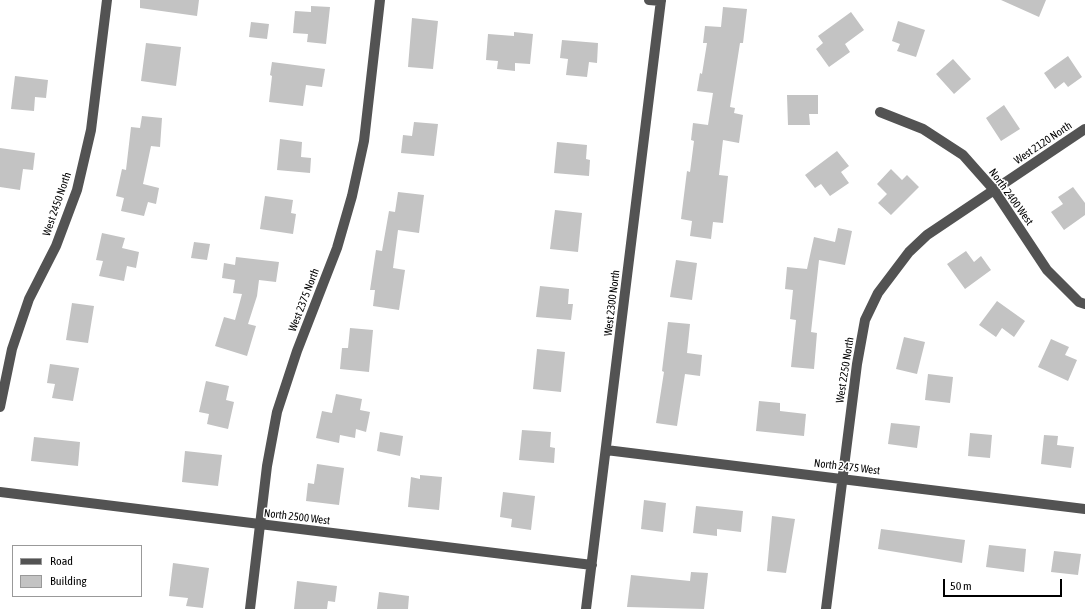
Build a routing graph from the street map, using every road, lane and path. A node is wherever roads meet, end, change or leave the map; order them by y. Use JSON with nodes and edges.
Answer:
{"nodes":[{"id":1,"x":107,"y":0,"type":"edge"},
{"id":2,"x":380,"y":0,"type":"edge"},
{"id":3,"x":649,"y":0,"type":"edge"},
{"id":4,"x":661,"y":1,"type":"edge"},
{"id":5,"x":880,"y":112,"type":"dead end"},
{"id":6,"x":1085,"y":129,"type":"edge"},
{"id":7,"x":994,"y":190,"type":"junction"},
{"id":8,"x":1085,"y":304,"type":"edge"},
{"id":9,"x":0,"y":407,"type":"edge"},
{"id":10,"x":606,"y":450,"type":"junction"},
{"id":11,"x":842,"y":479,"type":"junction"},
{"id":12,"x":0,"y":492,"type":"edge"},
{"id":13,"x":1085,"y":509,"type":"edge"},
{"id":14,"x":260,"y":524,"type":"junction"},
{"id":15,"x":592,"y":565,"type":"junction"},
{"id":16,"x":250,"y":609,"type":"edge"},
{"id":17,"x":586,"y":609,"type":"edge"},
{"id":18,"x":826,"y":609,"type":"edge"}],
"edges":[{"from":1,"to":9,"type":"street","name":"West 2450 North"},
{"from":2,"to":14,"type":"street","name":"West 2375 North"},
{"from":3,"to":4,"type":"street"},
{"from":4,"to":10,"type":"street","name":"West 2300 North"},
{"from":5,"to":7,"type":"street","name":"North 2400 West"},
{"from":6,"to":7,"type":"street","name":"West 2120 North"},
{"from":7,"to":8,"type":"street","name":"North 2400 West"},
{"from":7,"to":11,"type":"street","name":"West 2250 North"},
{"from":10,"to":11,"type":"street","name":"North 2475 West"},
{"from":10,"to":15,"type":"street","name":"West 2300 North"},
{"from":11,"to":13,"type":"street","name":"North 2475 West"},
{"from":11,"to":18,"type":"street","name":"West 2250 North"},
{"from":12,"to":14,"type":"street","name":"North 2500 West"},
{"from":14,"to":15,"type":"street","name":"North 2500 West"},
{"from":14,"to":16,"type":"street","name":"West 2375 North"},
{"from":15,"to":17,"type":"street","name":"West 2300 North"}]}
